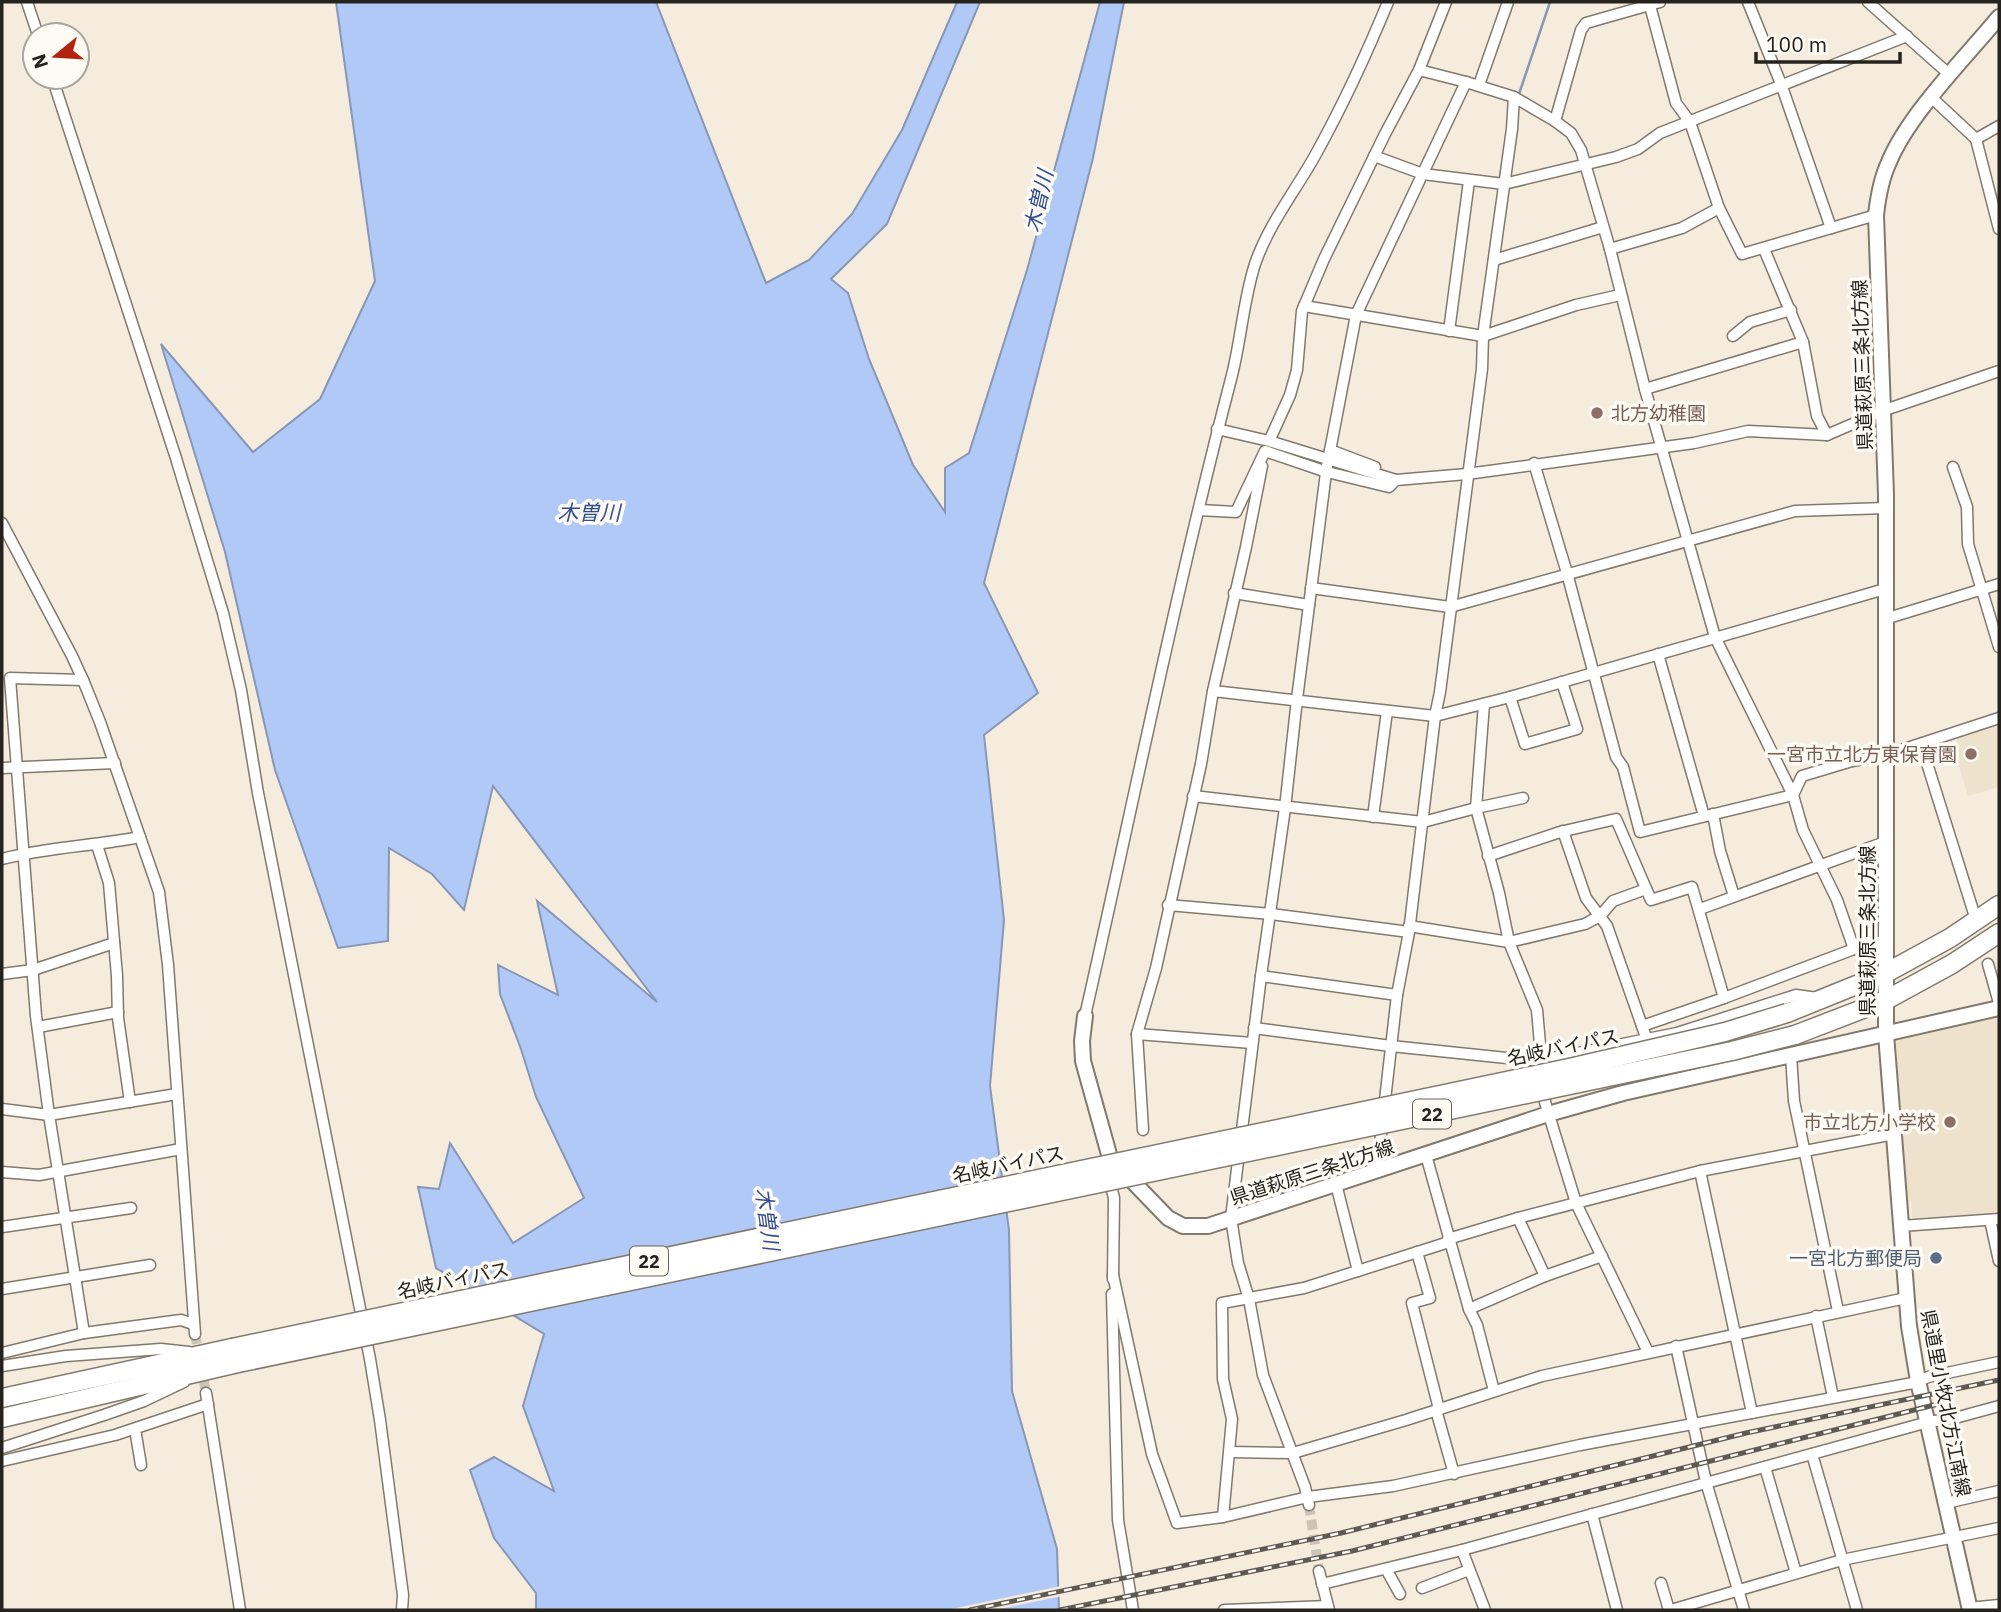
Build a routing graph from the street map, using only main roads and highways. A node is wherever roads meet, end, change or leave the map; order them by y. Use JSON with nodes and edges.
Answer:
{"nodes":[{"id":1,"x":1999,"y":17,"type":"edge"},
{"id":2,"x":1999,"y":905,"type":"edge"},
{"id":3,"x":1999,"y":933,"type":"edge"},
{"id":4,"x":1991,"y":942,"type":"edge"},
{"id":5,"x":1886,"y":973,"type":"junction"},
{"id":6,"x":1886,"y":1000,"type":"junction"},
{"id":7,"x":1999,"y":1006,"type":"edge"},
{"id":8,"x":1085,"y":1016,"type":"road end"},
{"id":9,"x":1886,"y":1034,"type":"junction"},
{"id":10,"x":225,"y":1357,"type":"junction"},
{"id":11,"x":2,"y":1398,"type":"edge"},
{"id":12,"x":2,"y":1418,"type":"edge"},
{"id":13,"x":1970,"y":1609,"type":"edge"}],
"edges":[{"from":1,"to":5,"type":"main road","name":"県道萩原三条北方線"},
{"from":2,"to":5,"type":"highway","name":"名岐バイパス","number":"22"},
{"from":3,"to":4,"type":"highway","name":"名岐バイパス","number":"22"},
{"from":4,"to":6,"type":"highway","name":"名岐バイパス","number":"22"},
{"from":5,"to":6,"type":"main road","name":"県道萩原三条北方線"},
{"from":5,"to":10,"type":"highway","name":"名岐バイパス","number":"22","bridge":true},
{"from":6,"to":9,"type":"main road","name":"県道萩原三条北方線"},
{"from":6,"to":10,"type":"highway","name":"名岐バイパス","number":"22","bridge":true},
{"from":7,"to":9,"type":"main road"},
{"from":8,"to":9,"type":"main road","name":"県道萩原三条北方線"},
{"from":9,"to":13,"type":"main road","name":"県道里小牧北方江南線"},
{"from":10,"to":11,"type":"highway","name":"名岐バイパス","number":"22"},
{"from":10,"to":12,"type":"highway","name":"名岐バイパス","number":"22"}]}
